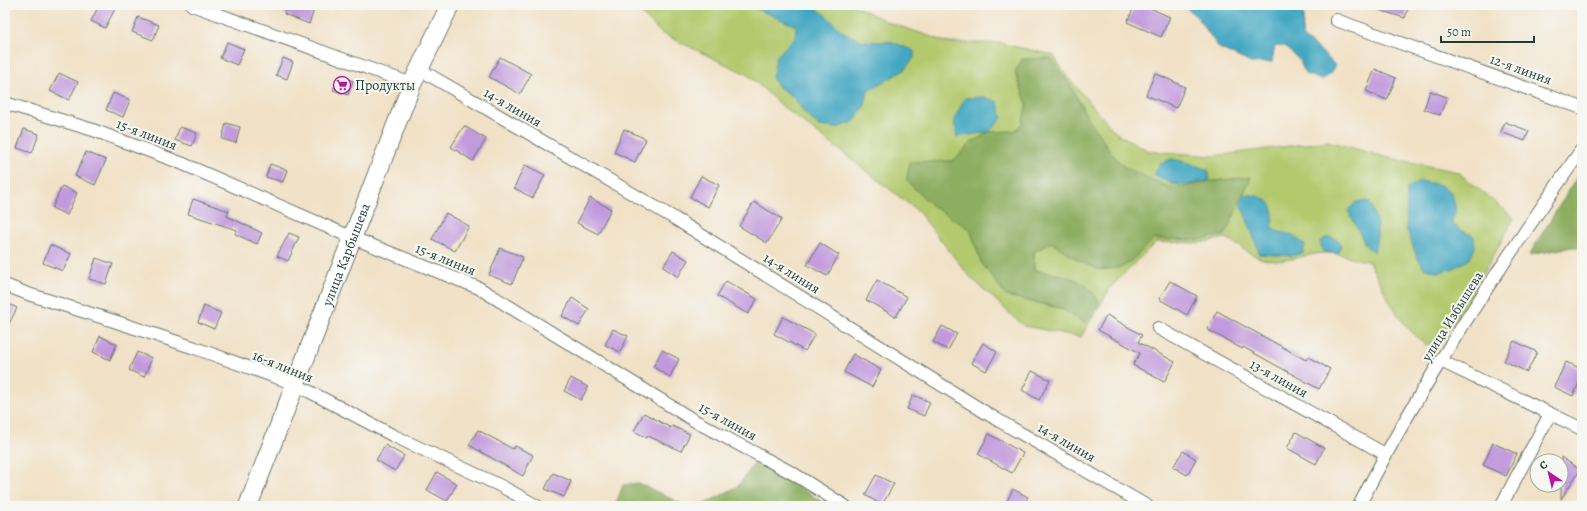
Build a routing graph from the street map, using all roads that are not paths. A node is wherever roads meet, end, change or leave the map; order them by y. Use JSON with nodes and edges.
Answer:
{"nodes":[{"id":1,"x":192,"y":5,"type":"edge"},
{"id":2,"x":450,"y":5,"type":"edge"},
{"id":3,"x":1336,"y":20,"type":"dead end"},
{"id":4,"x":416,"y":77,"type":"junction"},
{"id":5,"x":5,"y":103,"type":"edge"},
{"id":6,"x":1582,"y":108,"type":"edge"},
{"id":7,"x":1582,"y":148,"type":"edge"},
{"id":8,"x":353,"y":238,"type":"junction"},
{"id":9,"x":5,"y":285,"type":"edge"},
{"id":10,"x":1158,"y":328,"type":"dead end"},
{"id":11,"x":1441,"y":361,"type":"junction"},
{"id":12,"x":295,"y":384,"type":"junction"},
{"id":13,"x":1550,"y":414,"type":"junction"},
{"id":14,"x":1582,"y":429,"type":"edge"},
{"id":15,"x":1385,"y":454,"type":"junction"},
{"id":16,"x":248,"y":506,"type":"edge"},
{"id":17,"x":537,"y":506,"type":"edge"},
{"id":18,"x":845,"y":506,"type":"edge"},
{"id":19,"x":1147,"y":506,"type":"edge"},
{"id":20,"x":1359,"y":506,"type":"edge"},
{"id":21,"x":1502,"y":506,"type":"edge"}],
"edges":[{"from":1,"to":4,"type":"street","name":"14-я линия"},
{"from":2,"to":4,"type":"main road","name":"улица Карбышева"},
{"from":3,"to":6,"type":"street","name":"12-я линия"},
{"from":4,"to":8,"type":"main road","name":"улица Карбышева"},
{"from":4,"to":19,"type":"street","name":"14-я линия"},
{"from":5,"to":8,"type":"street","name":"15-я линия"},
{"from":7,"to":11,"type":"street","name":"улица Избышева"},
{"from":8,"to":12,"type":"main road","name":"улица Карбышева"},
{"from":8,"to":18,"type":"street","name":"15-я линия"},
{"from":9,"to":12,"type":"street","name":"16-я линия"},
{"from":10,"to":15,"type":"street","name":"13-я линия"},
{"from":11,"to":13,"type":"street"},
{"from":11,"to":15,"type":"street","name":"улица Избышева"},
{"from":12,"to":16,"type":"main road","name":"улица Карбышева"},
{"from":12,"to":17,"type":"street","name":"16-я линия"},
{"from":13,"to":14,"type":"street"},
{"from":13,"to":21,"type":"street"},
{"from":15,"to":20,"type":"street","name":"улица Избышева"}]}
